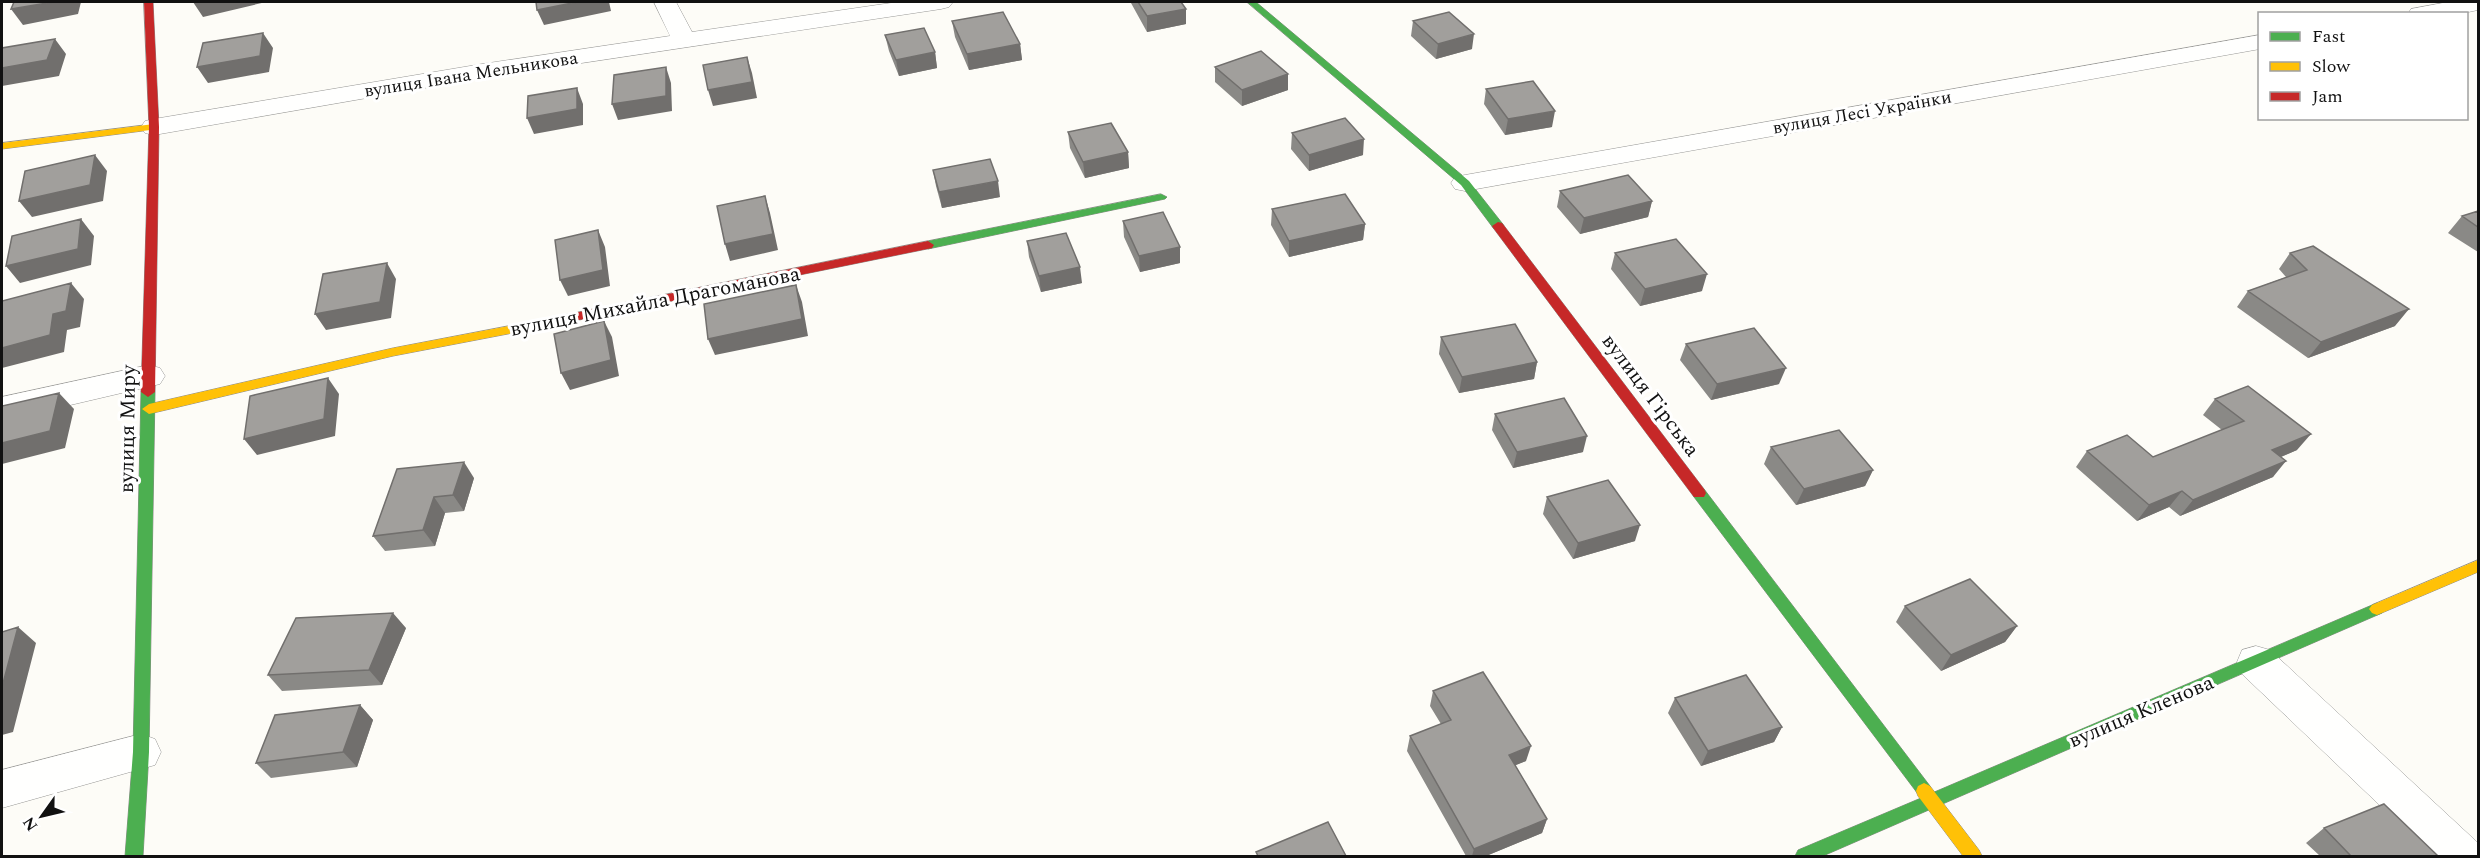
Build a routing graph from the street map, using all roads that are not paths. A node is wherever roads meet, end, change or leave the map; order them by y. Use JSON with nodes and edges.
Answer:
{"nodes":[{"id":1,"x":148,"y":2,"type":"edge"},
{"id":2,"x":665,"y":2,"type":"edge"},
{"id":3,"x":941,"y":2,"type":"edge"},
{"id":4,"x":1251,"y":2,"type":"edge"},
{"id":5,"x":2478,"y":3,"type":"edge"},
{"id":6,"x":2430,"y":12,"type":"edge"},
{"id":7,"x":684,"y":40,"type":"junction"},
{"id":8,"x":2258,"y":42,"type":"edge"},
{"id":9,"x":154,"y":127,"type":"junction"},
{"id":10,"x":2,"y":147,"type":"edge"},
{"id":11,"x":1465,"y":183,"type":"junction"},
{"id":12,"x":1161,"y":197,"type":"dead end"},
{"id":13,"x":149,"y":376,"type":"junction"},
{"id":14,"x":2,"y":409,"type":"edge"},
{"id":15,"x":149,"y":409,"type":"junction"},
{"id":16,"x":2478,"y":566,"type":"edge"},
{"id":17,"x":2256,"y":662,"type":"junction"},
{"id":18,"x":141,"y":752,"type":"junction"},
{"id":19,"x":2,"y":789,"type":"edge"},
{"id":20,"x":1931,"y":801,"type":"junction"},
{"id":21,"x":134,"y":856,"type":"edge"},
{"id":22,"x":1804,"y":856,"type":"edge"},
{"id":23,"x":1973,"y":856,"type":"edge"},
{"id":24,"x":2462,"y":856,"type":"edge"}],
"edges":[{"from":1,"to":9,"type":"street","name":"вулиця Миру"},
{"from":2,"to":7,"type":"street"},
{"from":3,"to":7,"type":"street","name":"вулиця Івана Мельникова"},
{"from":4,"to":11,"type":"street","name":"вулиця Гірська"},
{"from":5,"to":6,"type":"street"},
{"from":7,"to":9,"type":"street","name":"вулиця Івана Мельникова"},
{"from":8,"to":11,"type":"street","name":"вулиця Лесі Українки"},
{"from":9,"to":10,"type":"street","name":"вулиця Івана Мельникова"},
{"from":9,"to":13,"type":"street","name":"вулиця Миру"},
{"from":11,"to":20,"type":"street","name":"вулиця Гірська"},
{"from":12,"to":15,"type":"street","name":"вулиця Михайла Драгоманова"},
{"from":13,"to":14,"type":"street"},
{"from":13,"to":15,"type":"street","name":"вулиця Миру"},
{"from":15,"to":18,"type":"street","name":"вулиця Миру"},
{"from":16,"to":17,"type":"street","name":"вулиця Кленова"},
{"from":17,"to":20,"type":"street","name":"вулиця Кленова"},
{"from":17,"to":24,"type":"street"},
{"from":18,"to":19,"type":"street"},
{"from":18,"to":21,"type":"street","name":"вулиця Миру"},
{"from":20,"to":22,"type":"street","name":"вулиця Кленова"},
{"from":20,"to":23,"type":"street","name":"вулиця Гірська"}]}
